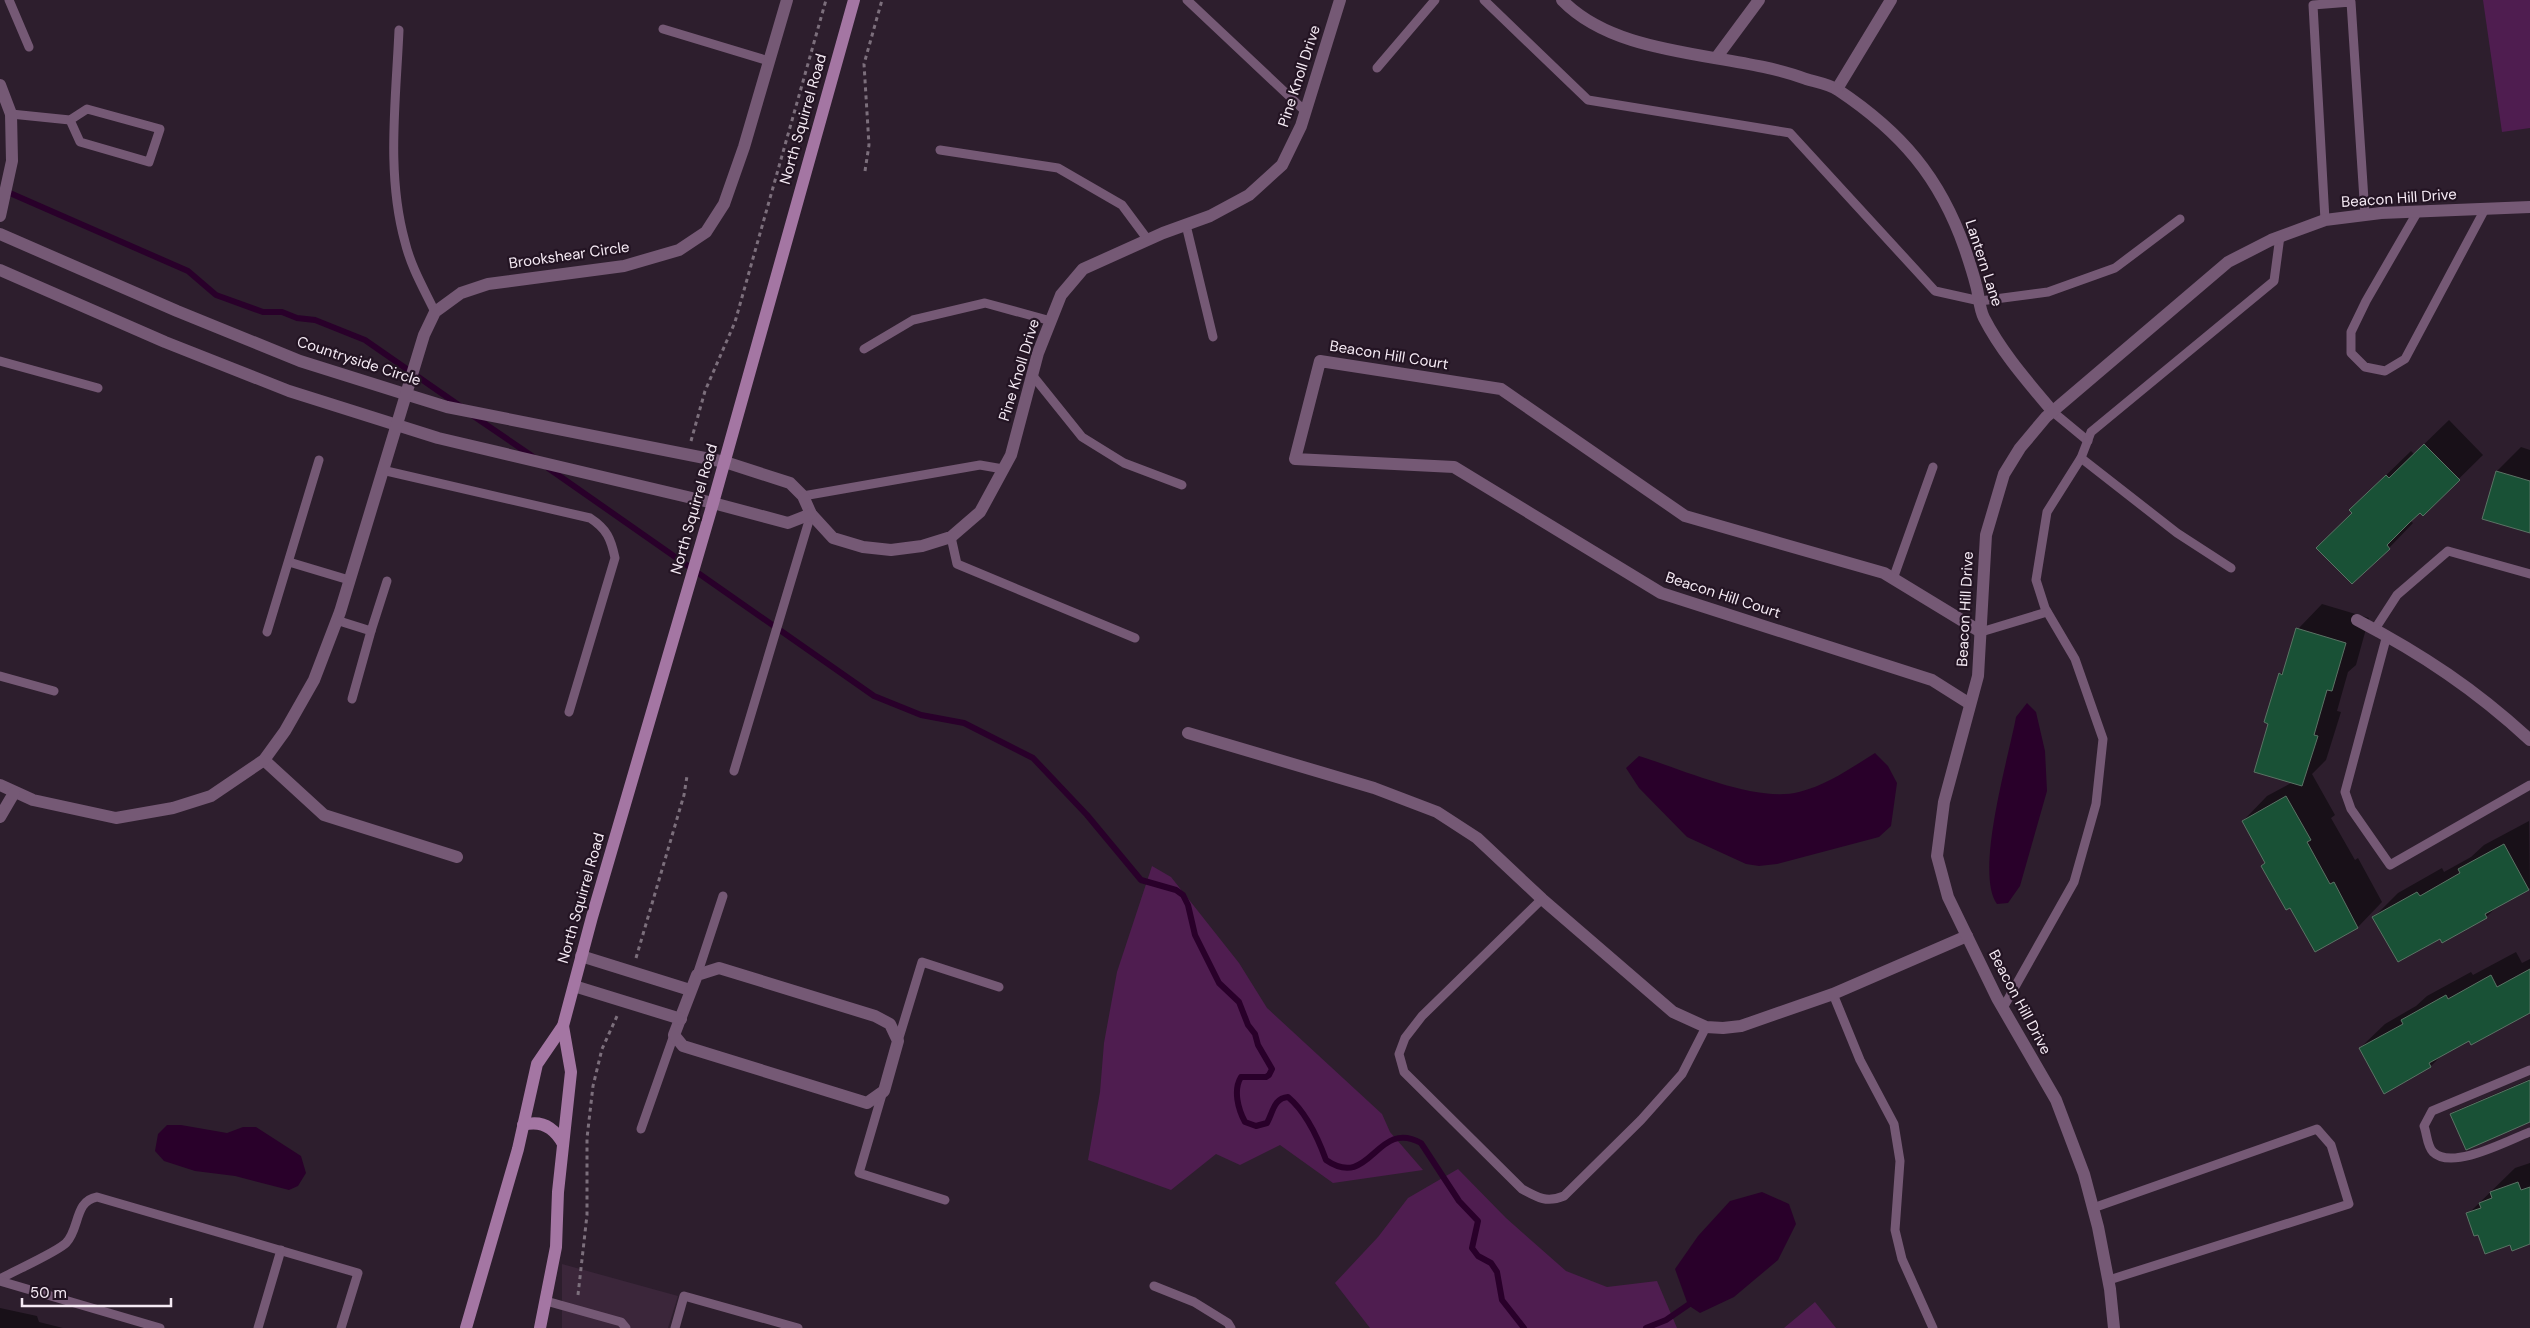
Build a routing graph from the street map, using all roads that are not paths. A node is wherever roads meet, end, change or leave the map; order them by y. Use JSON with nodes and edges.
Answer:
{"nodes":[{"id":1,"x":9,"y":0,"type":"edge"},
{"id":2,"x":787,"y":0,"type":"edge"},
{"id":3,"x":854,"y":0,"type":"edge"},
{"id":4,"x":1187,"y":0,"type":"edge"},
{"id":5,"x":1340,"y":0,"type":"edge"},
{"id":6,"x":1435,"y":0,"type":"edge"},
{"id":7,"x":1484,"y":0,"type":"edge"},
{"id":8,"x":1562,"y":0,"type":"edge"},
{"id":9,"x":1759,"y":0,"type":"edge"},
{"id":10,"x":1891,"y":0,"type":"edge"},
{"id":11,"x":663,"y":29,"type":"dead end"},
{"id":12,"x":399,"y":30,"type":"dead end"},
{"id":13,"x":28,"y":47,"type":"dead end"},
{"id":14,"x":1716,"y":58,"type":"junction"},
{"id":15,"x":770,"y":61,"type":"junction"},
{"id":16,"x":1377,"y":68,"type":"dead end"},
{"id":17,"x":0,"y":85,"type":"edge"},
{"id":18,"x":1836,"y":89,"type":"junction"},
{"id":19,"x":1306,"y":112,"type":"junction"},
{"id":20,"x":11,"y":114,"type":"junction"},
{"id":21,"x":70,"y":120,"type":"junction"},
{"id":22,"x":940,"y":150,"type":"dead end"},
{"id":23,"x":2530,"y":207,"type":"edge"},
{"id":24,"x":2485,"y":209,"type":"junction"},
{"id":25,"x":2418,"y":211,"type":"junction"},
{"id":26,"x":2365,"y":215,"type":"junction"},
{"id":27,"x":0,"y":216,"type":"edge"},
{"id":28,"x":2180,"y":219,"type":"dead end"},
{"id":29,"x":2325,"y":220,"type":"junction"},
{"id":30,"x":1186,"y":225,"type":"junction"},
{"id":31,"x":0,"y":234,"type":"edge"},
{"id":32,"x":2280,"y":236,"type":"junction"},
{"id":33,"x":1148,"y":240,"type":"junction"},
{"id":34,"x":0,"y":270,"type":"edge"},
{"id":35,"x":1980,"y":301,"type":"junction"},
{"id":36,"x":435,"y":312,"type":"junction"},
{"id":37,"x":1051,"y":321,"type":"junction"},
{"id":38,"x":1213,"y":336,"type":"dead end"},
{"id":39,"x":864,"y":349,"type":"dead end"},
{"id":40,"x":0,"y":361,"type":"edge"},
{"id":41,"x":1033,"y":376,"type":"junction"},
{"id":42,"x":98,"y":388,"type":"dead end"},
{"id":43,"x":405,"y":394,"type":"junction"},
{"id":44,"x":2053,"y":412,"type":"junction"},
{"id":45,"x":396,"y":425,"type":"junction"},
{"id":46,"x":2088,"y":441,"type":"junction"},
{"id":47,"x":2081,"y":458,"type":"junction"},
{"id":48,"x":319,"y":460,"type":"dead end"},
{"id":49,"x":725,"y":462,"type":"junction"},
{"id":50,"x":1933,"y":467,"type":"dead end"},
{"id":51,"x":1003,"y":469,"type":"junction"},
{"id":52,"x":382,"y":470,"type":"junction"},
{"id":53,"x":1182,"y":485,"type":"dead end"},
{"id":54,"x":803,"y":496,"type":"junction"},
{"id":55,"x":713,"y":502,"type":"junction"},
{"id":56,"x":811,"y":514,"type":"junction"},
{"id":57,"x":951,"y":536,"type":"junction"},
{"id":58,"x":289,"y":562,"type":"junction"},
{"id":59,"x":2231,"y":568,"type":"dead end"},
{"id":60,"x":2530,"y":574,"type":"edge"},
{"id":61,"x":1893,"y":579,"type":"junction"},
{"id":62,"x":349,"y":580,"type":"junction"},
{"id":63,"x":387,"y":581,"type":"dead end"},
{"id":64,"x":2046,"y":612,"type":"junction"},
{"id":65,"x":336,"y":620,"type":"junction"},
{"id":66,"x":2357,"y":620,"type":"dead end"},
{"id":67,"x":2375,"y":629,"type":"junction"},
{"id":68,"x":371,"y":631,"type":"junction"},
{"id":69,"x":267,"y":632,"type":"dead end"},
{"id":70,"x":1980,"y":632,"type":"junction"},
{"id":71,"x":2387,"y":636,"type":"junction"},
{"id":72,"x":1135,"y":638,"type":"dead end"},
{"id":73,"x":0,"y":676,"type":"edge"},
{"id":74,"x":54,"y":691,"type":"dead end"},
{"id":75,"x":352,"y":699,"type":"dead end"},
{"id":76,"x":1970,"y":704,"type":"junction"},
{"id":77,"x":569,"y":712,"type":"dead end"},
{"id":78,"x":1188,"y":733,"type":"dead end"},
{"id":79,"x":2530,"y":739,"type":"edge"},
{"id":80,"x":264,"y":760,"type":"junction"},
{"id":81,"x":734,"y":771,"type":"dead end"},
{"id":82,"x":2530,"y":785,"type":"edge"},
{"id":83,"x":0,"y":786,"type":"edge"},
{"id":84,"x":14,"y":793,"type":"junction"},
{"id":85,"x":0,"y":817,"type":"edge"},
{"id":86,"x":458,"y":857,"type":"dead end"},
{"id":87,"x":723,"y":896,"type":"dead end"},
{"id":88,"x":1542,"y":899,"type":"junction"},
{"id":89,"x":1967,"y":936,"type":"junction"},
{"id":90,"x":582,"y":956,"type":"junction"},
{"id":91,"x":697,"y":975,"type":"junction"},
{"id":92,"x":574,"y":986,"type":"junction"},
{"id":93,"x":999,"y":987,"type":"dead end"},
{"id":94,"x":690,"y":990,"type":"junction"},
{"id":95,"x":1833,"y":994,"type":"junction"},
{"id":96,"x":2003,"y":1008,"type":"junction"},
{"id":97,"x":680,"y":1019,"type":"junction"},
{"id":98,"x":563,"y":1026,"type":"junction"},
{"id":99,"x":1706,"y":1027,"type":"junction"},
{"id":100,"x":674,"y":1035,"type":"junction"},
{"id":101,"x":898,"y":1041,"type":"junction"},
{"id":102,"x":2530,"y":1070,"type":"edge"},
{"id":103,"x":884,"y":1091,"type":"junction"},
{"id":104,"x":523,"y":1125,"type":"junction"},
{"id":105,"x":641,"y":1128,"type":"dead end"},
{"id":106,"x":2530,"y":1132,"type":"edge"},
{"id":107,"x":563,"y":1144,"type":"junction"},
{"id":108,"x":945,"y":1200,"type":"dead end"},
{"id":109,"x":2093,"y":1208,"type":"junction"},
{"id":110,"x":281,"y":1250,"type":"junction"},
{"id":111,"x":0,"y":1280,"type":"edge"},
{"id":112,"x":2108,"y":1280,"type":"junction"},
{"id":113,"x":1154,"y":1286,"type":"dead end"},
{"id":114,"x":546,"y":1302,"type":"junction"},
{"id":115,"x":160,"y":1328,"type":"edge"},
{"id":116,"x":258,"y":1328,"type":"edge"},
{"id":117,"x":341,"y":1328,"type":"edge"},
{"id":118,"x":466,"y":1328,"type":"edge"},
{"id":119,"x":540,"y":1328,"type":"edge"},
{"id":120,"x":626,"y":1328,"type":"edge"},
{"id":121,"x":675,"y":1328,"type":"edge"},
{"id":122,"x":798,"y":1328,"type":"edge"},
{"id":123,"x":1231,"y":1328,"type":"edge"},
{"id":124,"x":1933,"y":1328,"type":"edge"},
{"id":125,"x":2114,"y":1328,"type":"edge"}],
"edges":[{"from":1,"to":13,"type":"lane"},
{"from":2,"to":15,"type":"street","name":"Brookshear Circle"},
{"from":3,"to":49,"type":"street","name":"North Squirrel Road"},
{"from":4,"to":19,"type":"lane"},
{"from":5,"to":19,"type":"street","name":"Pine Knoll Drive"},
{"from":6,"to":16,"type":"lane"},
{"from":7,"to":35,"type":"lane"},
{"from":8,"to":14,"type":"street","name":"Lantern Lane"},
{"from":9,"to":14,"type":"street"},
{"from":10,"to":18,"type":"street"},
{"from":11,"to":15,"type":"lane"},
{"from":12,"to":36,"type":"lane"},
{"from":14,"to":18,"type":"street","name":"Lantern Lane"},
{"from":15,"to":36,"type":"street","name":"Brookshear Circle"},
{"from":17,"to":20,"type":"street"},
{"from":18,"to":35,"type":"street","name":"Lantern Lane"},
{"from":19,"to":30,"type":"street","name":"Pine Knoll Drive"},
{"from":20,"to":21,"type":"lane"},
{"from":20,"to":27,"type":"street"},
{"from":21,"to":21,"type":"lane"},
{"from":22,"to":33,"type":"lane"},
{"from":23,"to":24,"type":"street","name":"Beacon Hill Drive"},
{"from":24,"to":25,"type":"street","name":"Beacon Hill Drive"},
{"from":24,"to":25,"type":"lane"},
{"from":25,"to":26,"type":"street","name":"Beacon Hill Drive"},
{"from":26,"to":29,"type":"street","name":"Beacon Hill Drive"},
{"from":26,"to":29,"type":"lane"},
{"from":28,"to":35,"type":"lane"},
{"from":29,"to":32,"type":"street","name":"Beacon Hill Drive"},
{"from":30,"to":33,"type":"street","name":"Pine Knoll Drive"},
{"from":30,"to":38,"type":"lane"},
{"from":31,"to":43,"type":"street","name":"Countryside Circle"},
{"from":32,"to":44,"type":"street","name":"Beacon Hill Drive"},
{"from":32,"to":46,"type":"lane"},
{"from":33,"to":37,"type":"street","name":"Pine Knoll Drive"},
{"from":34,"to":45,"type":"street"},
{"from":35,"to":44,"type":"street","name":"Lantern Lane"},
{"from":36,"to":43,"type":"street","name":"Brookshear Circle"},
{"from":37,"to":39,"type":"lane"},
{"from":37,"to":41,"type":"street","name":"Pine Knoll Drive"},
{"from":40,"to":42,"type":"lane"},
{"from":41,"to":51,"type":"street","name":"Pine Knoll Drive"},
{"from":41,"to":53,"type":"lane"},
{"from":43,"to":45,"type":"street","name":"Brookshear Circle"},
{"from":43,"to":49,"type":"street","name":"Countryside Circle"},
{"from":44,"to":46,"type":"lane"},
{"from":44,"to":70,"type":"street","name":"Beacon Hill Drive"},
{"from":45,"to":52,"type":"street"},
{"from":45,"to":55,"type":"street"},
{"from":46,"to":47,"type":"lane"},
{"from":47,"to":59,"type":"lane"},
{"from":47,"to":64,"type":"lane"},
{"from":48,"to":58,"type":"lane"},
{"from":49,"to":54,"type":"street","name":"Pine Knoll Drive"},
{"from":49,"to":55,"type":"street","name":"North Squirrel Road"},
{"from":50,"to":61,"type":"lane"},
{"from":51,"to":54,"type":"lane"},
{"from":51,"to":57,"type":"street","name":"Pine Knoll Drive"},
{"from":52,"to":62,"type":"street"},
{"from":52,"to":77,"type":"lane"},
{"from":54,"to":56,"type":"street","name":"Pine Knoll Drive"},
{"from":55,"to":56,"type":"street"},
{"from":55,"to":90,"type":"street","name":"North Squirrel Road"},
{"from":56,"to":57,"type":"street","name":"Pine Knoll Drive"},
{"from":56,"to":81,"type":"lane"},
{"from":57,"to":72,"type":"lane"},
{"from":58,"to":62,"type":"lane"},
{"from":58,"to":69,"type":"lane"},
{"from":60,"to":67,"type":"lane"},
{"from":61,"to":70,"type":"street","name":"Beacon Hill Court"},
{"from":61,"to":76,"type":"street","name":"Beacon Hill Court"},
{"from":62,"to":65,"type":"street"},
{"from":63,"to":68,"type":"lane"},
{"from":64,"to":70,"type":"lane"},
{"from":64,"to":96,"type":"lane"},
{"from":65,"to":68,"type":"lane"},
{"from":65,"to":80,"type":"street"},
{"from":66,"to":67,"type":"street"},
{"from":67,"to":71,"type":"street"},
{"from":68,"to":75,"type":"lane"},
{"from":70,"to":76,"type":"street","name":"Beacon Hill Drive"},
{"from":71,"to":79,"type":"street"},
{"from":71,"to":82,"type":"lane"},
{"from":73,"to":74,"type":"lane"},
{"from":76,"to":89,"type":"street","name":"Beacon Hill Drive"},
{"from":78,"to":88,"type":"street"},
{"from":80,"to":84,"type":"street"},
{"from":80,"to":86,"type":"street"},
{"from":83,"to":84,"type":"street"},
{"from":84,"to":85,"type":"street"},
{"from":87,"to":91,"type":"lane"},
{"from":88,"to":99,"type":"street"},
{"from":88,"to":99,"type":"lane"},
{"from":89,"to":95,"type":"street"},
{"from":89,"to":96,"type":"street","name":"Beacon Hill Drive"},
{"from":90,"to":92,"type":"street","name":"North Squirrel Road"},
{"from":90,"to":94,"type":"street"},
{"from":91,"to":94,"type":"street"},
{"from":91,"to":101,"type":"street"},
{"from":92,"to":97,"type":"street"},
{"from":92,"to":98,"type":"street","name":"North Squirrel Road"},
{"from":93,"to":101,"type":"lane"},
{"from":94,"to":97,"type":"street"},
{"from":95,"to":99,"type":"street"},
{"from":95,"to":124,"type":"lane"},
{"from":96,"to":109,"type":"street","name":"Beacon Hill Drive"},
{"from":97,"to":100,"type":"street"},
{"from":98,"to":104,"type":"street","name":"North Squirrel Road"},
{"from":98,"to":107,"type":"street","name":"North Squirrel Road"},
{"from":100,"to":103,"type":"street"},
{"from":100,"to":105,"type":"lane"},
{"from":101,"to":103,"type":"street"},
{"from":102,"to":106,"type":"lane"},
{"from":103,"to":108,"type":"lane"},
{"from":104,"to":107,"type":"street"},
{"from":104,"to":118,"type":"street","name":"North Squirrel Road"},
{"from":107,"to":114,"type":"street","name":"North Squirrel Road"},
{"from":109,"to":112,"type":"street","name":"Beacon Hill Drive"},
{"from":109,"to":112,"type":"lane"},
{"from":110,"to":111,"type":"lane"},
{"from":110,"to":116,"type":"lane"},
{"from":110,"to":117,"type":"lane"},
{"from":111,"to":115,"type":"lane"},
{"from":112,"to":125,"type":"street","name":"Beacon Hill Drive"},
{"from":113,"to":123,"type":"lane"},
{"from":114,"to":119,"type":"street","name":"North Squirrel Road"},
{"from":114,"to":120,"type":"lane"},
{"from":121,"to":122,"type":"lane"}]}
